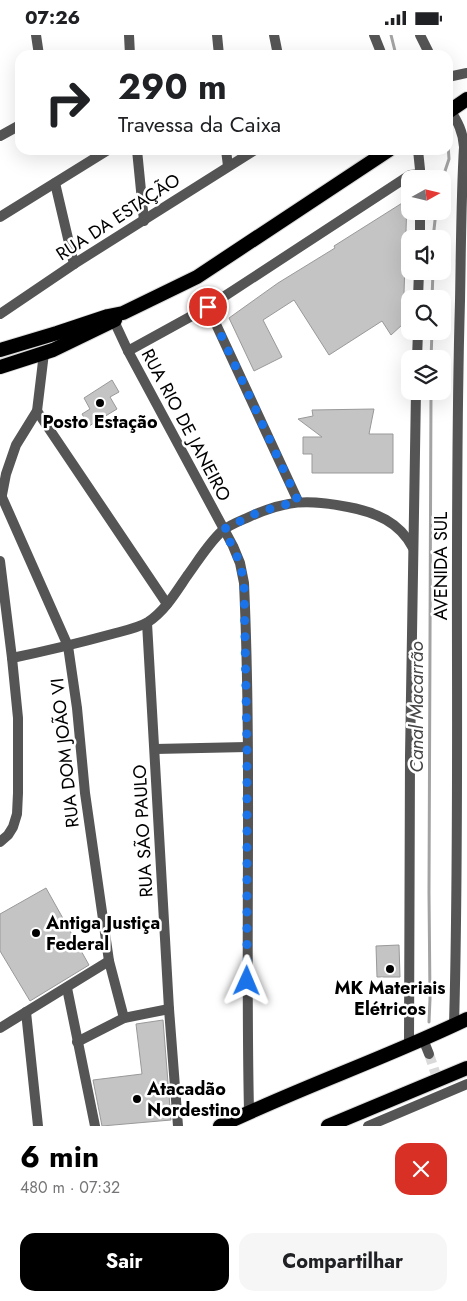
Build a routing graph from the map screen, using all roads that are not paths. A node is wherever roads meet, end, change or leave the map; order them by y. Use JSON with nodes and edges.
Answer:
{"nodes":[{"id":1,"x":36,"y":35,"type":"edge"},
{"id":2,"x":129,"y":35,"type":"edge"},
{"id":3,"x":217,"y":35,"type":"edge"},
{"id":4,"x":274,"y":35,"type":"edge"},
{"id":5,"x":374,"y":35,"type":"edge"},
{"id":6,"x":420,"y":35,"type":"edge"},
{"id":7,"x":38,"y":50,"type":"edge"},
{"id":8,"x":130,"y":50,"type":"edge"},
{"id":9,"x":218,"y":50,"type":"edge"},
{"id":10,"x":277,"y":50,"type":"edge"},
{"id":11,"x":380,"y":50,"type":"edge"},
{"id":12,"x":428,"y":50,"type":"edge"},
{"id":13,"x":467,"y":73,"type":"edge"},
{"id":14,"x":453,"y":76,"type":"edge"},
{"id":15,"x":467,"y":99,"type":"edge"},
{"id":16,"x":453,"y":108,"type":"edge"},
{"id":17,"x":453,"y":116,"type":"edge"},
{"id":18,"x":15,"y":128,"type":"edge"},
{"id":19,"x":0,"y":136,"type":"edge"},
{"id":20,"x":100,"y":155,"type":"edge"},
{"id":21,"x":137,"y":155,"type":"edge"},
{"id":22,"x":227,"y":155,"type":"edge"},
{"id":23,"x":247,"y":155,"type":"edge"},
{"id":24,"x":381,"y":155,"type":"edge"},
{"id":25,"x":419,"y":155,"type":"edge"},
{"id":26,"x":228,"y":166,"type":"junction"},
{"id":27,"x":420,"y":170,"type":"edge"},
{"id":28,"x":401,"y":181,"type":"edge"},
{"id":29,"x":55,"y":183,"type":"junction"},
{"id":30,"x":0,"y":217,"type":"edge"},
{"id":31,"x":144,"y":221,"type":"junction"},
{"id":32,"x":74,"y":264,"type":"junction"},
{"id":33,"x":208,"y":307,"type":"junction"},
{"id":34,"x":0,"y":314,"type":"edge"},
{"id":35,"x":118,"y":317,"type":"junction"},
{"id":36,"x":0,"y":350,"type":"edge"},
{"id":37,"x":128,"y":351,"type":"junction"},
{"id":38,"x":44,"y":353,"type":"junction"},
{"id":39,"x":0,"y":367,"type":"edge"},
{"id":40,"x":416,"y":400,"type":"edge"},
{"id":41,"x":36,"y":411,"type":"junction"},
{"id":42,"x":462,"y":488,"type":"edge"},
{"id":43,"x":2,"y":495,"type":"junction"},
{"id":44,"x":298,"y":501,"type":"junction"},
{"id":45,"x":0,"y":506,"type":"edge"},
{"id":46,"x":224,"y":529,"type":"junction"},
{"id":47,"x":413,"y":549,"type":"junction"},
{"id":48,"x":0,"y":561,"type":"edge"},
{"id":49,"x":167,"y":604,"type":"junction"},
{"id":50,"x":146,"y":623,"type":"junction"},
{"id":51,"x":68,"y":646,"type":"junction"},
{"id":52,"x":12,"y":658,"type":"junction"},
{"id":53,"x":247,"y":747,"type":"junction"},
{"id":54,"x":154,"y":749,"type":"junction"},
{"id":55,"x":0,"y":842,"type":"edge"},
{"id":56,"x":108,"y":961,"type":"junction"},
{"id":57,"x":67,"y":988,"type":"junction"},
{"id":58,"x":169,"y":1009,"type":"junction"},
{"id":59,"x":26,"y":1012,"type":"junction"},
{"id":60,"x":124,"y":1018,"type":"junction"},
{"id":61,"x":461,"y":1022,"type":"edge"},
{"id":62,"x":0,"y":1028,"type":"edge"},
{"id":63,"x":423,"y":1039,"type":"junction"},
{"id":64,"x":77,"y":1042,"type":"junction"},
{"id":65,"x":409,"y":1045,"type":"junction"},
{"id":66,"x":429,"y":1054,"type":"tunnel mouth"},
{"id":67,"x":467,"y":1068,"type":"edge"},
{"id":68,"x":467,"y":1084,"type":"edge"},
{"id":69,"x":249,"y":1111,"type":"junction"},
{"id":70,"x":38,"y":1126,"type":"edge"},
{"id":71,"x":95,"y":1126,"type":"edge"},
{"id":72,"x":178,"y":1126,"type":"edge"},
{"id":73,"x":220,"y":1126,"type":"edge"},
{"id":74,"x":328,"y":1126,"type":"edge"},
{"id":75,"x":368,"y":1126,"type":"edge"}],
"edges":[{"from":1,"to":7,"type":"street"},
{"from":2,"to":8,"type":"street"},
{"from":3,"to":9,"type":"street"},
{"from":4,"to":10,"type":"street"},
{"from":5,"to":11,"type":"street"},
{"from":6,"to":12,"type":"street"},
{"from":13,"to":14,"type":"street"},
{"from":15,"to":16,"type":"highway"},
{"from":17,"to":42,"type":"street","name":"AVENIDA SUL"},
{"from":18,"to":19,"type":"street"},
{"from":20,"to":29,"type":"street"},
{"from":21,"to":31,"type":"street"},
{"from":22,"to":26,"type":"street"},
{"from":23,"to":26,"type":"street","name":"RUA DA ESTAÇÃO"},
{"from":24,"to":35,"type":"highway"},
{"from":25,"to":27,"type":"street"},
{"from":26,"to":31,"type":"street","name":"RUA DA ESTAÇÃO"},
{"from":28,"to":33,"type":"street"},
{"from":29,"to":30,"type":"street"},
{"from":29,"to":32,"type":"street"},
{"from":31,"to":32,"type":"street","name":"RUA DA ESTAÇÃO"},
{"from":32,"to":34,"type":"street","name":"RUA DA ESTAÇÃO"},
{"from":33,"to":37,"type":"street"},
{"from":33,"to":44,"type":"street"},
{"from":35,"to":36,"type":"highway"},
{"from":35,"to":37,"type":"street","name":"RUA RIO DE JANEIRO"},
{"from":35,"to":38,"type":"highway"},
{"from":37,"to":46,"type":"street","name":"RUA RIO DE JANEIRO"},
{"from":38,"to":39,"type":"highway"},
{"from":38,"to":41,"type":"street"},
{"from":40,"to":47,"type":"street","name":"AVENIDA SUL"},
{"from":41,"to":43,"type":"street"},
{"from":41,"to":49,"type":"street"},
{"from":42,"to":61,"type":"street","name":"AVENIDA SUL"},
{"from":43,"to":45,"type":"street"},
{"from":43,"to":51,"type":"street","name":"RUA DOM JOÃO VI"},
{"from":44,"to":46,"type":"street"},
{"from":44,"to":47,"type":"street"},
{"from":46,"to":49,"type":"street"},
{"from":46,"to":53,"type":"street","name":"RUA RIO DE JANEIRO"},
{"from":47,"to":65,"type":"street","name":"AVENIDA SUL"},
{"from":48,"to":52,"type":"street"},
{"from":49,"to":50,"type":"street"},
{"from":50,"to":51,"type":"street"},
{"from":50,"to":54,"type":"street","name":"RUA SÃO PAULO"},
{"from":51,"to":52,"type":"street"},
{"from":51,"to":56,"type":"street","name":"RUA DOM JOÃO VI"},
{"from":52,"to":55,"type":"street"},
{"from":53,"to":54,"type":"street"},
{"from":53,"to":69,"type":"street","name":"RUA RIO DE JANEIRO"},
{"from":54,"to":58,"type":"street","name":"RUA SÃO PAULO"},
{"from":56,"to":57,"type":"street"},
{"from":56,"to":60,"type":"street","name":"RUA DOM JOÃO VI"},
{"from":57,"to":59,"type":"street"},
{"from":57,"to":64,"type":"street"},
{"from":58,"to":60,"type":"street"},
{"from":58,"to":72,"type":"street","name":"RUA SÃO PAULO"},
{"from":59,"to":62,"type":"street"},
{"from":59,"to":70,"type":"street"},
{"from":60,"to":64,"type":"street"},
{"from":61,"to":63,"type":"highway"},
{"from":63,"to":65,"type":"highway"},
{"from":63,"to":66,"type":"street"},
{"from":64,"to":71,"type":"street"},
{"from":65,"to":69,"type":"highway"},
{"from":67,"to":74,"type":"highway"},
{"from":68,"to":75,"type":"street"},
{"from":69,"to":73,"type":"highway"}]}
